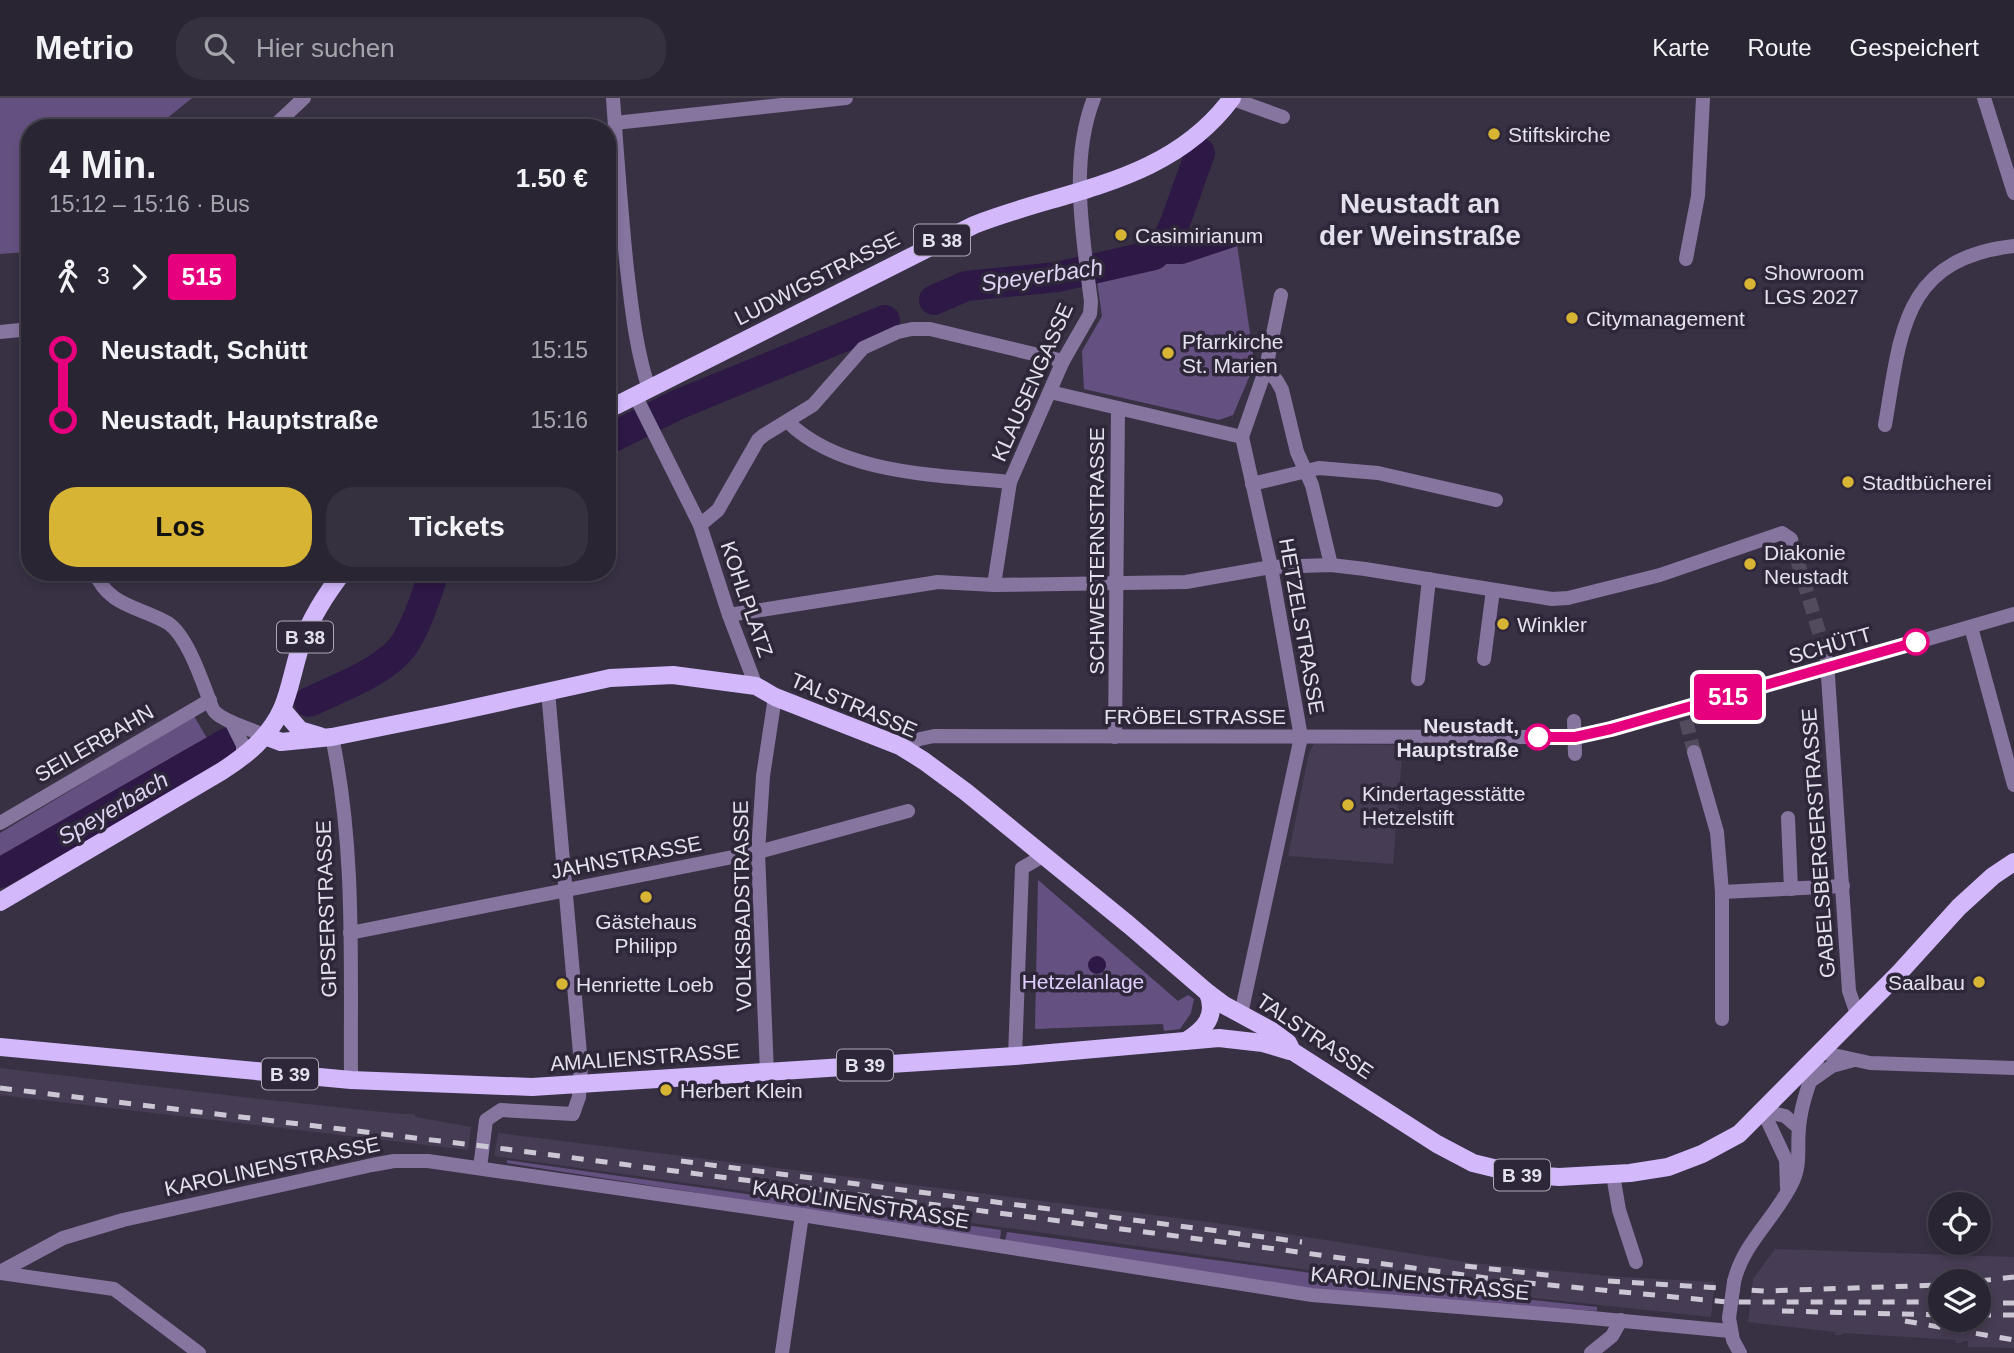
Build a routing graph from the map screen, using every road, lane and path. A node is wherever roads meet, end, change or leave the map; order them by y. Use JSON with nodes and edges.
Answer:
{"nodes":[{"id":1,"x":304,"y":98,"type":"edge"},
{"id":2,"x":613,"y":98,"type":"edge"},
{"id":3,"x":846,"y":98,"type":"edge"},
{"id":4,"x":1094,"y":98,"type":"edge"},
{"id":5,"x":1231,"y":98,"type":"edge"},
{"id":6,"x":1703,"y":98,"type":"edge"},
{"id":7,"x":1984,"y":98,"type":"edge"},
{"id":8,"x":1283,"y":117,"type":"dead end"},
{"id":9,"x":282,"y":119,"type":"edge"},
{"id":10,"x":615,"y":119,"type":"edge"},
{"id":11,"x":616,"y":123,"type":"edge"},
{"id":12,"x":616,"y":137,"type":"edge"},
{"id":13,"x":1081,"y":191,"type":"junction"},
{"id":14,"x":2014,"y":194,"type":"edge"},
{"id":15,"x":2014,"y":246,"type":"edge"},
{"id":16,"x":1686,"y":259,"type":"dead end"},
{"id":17,"x":1281,"y":295,"type":"dead end"},
{"id":18,"x":21,"y":330,"type":"edge"},
{"id":19,"x":0,"y":332,"type":"edge"},
{"id":20,"x":1063,"y":361,"type":"junction"},
{"id":21,"x":1266,"y":368,"type":"junction"},
{"id":22,"x":1050,"y":392,"type":"junction"},
{"id":23,"x":643,"y":399,"type":"junction"},
{"id":24,"x":616,"y":407,"type":"edge"},
{"id":25,"x":1118,"y":408,"type":"junction"},
{"id":26,"x":788,"y":422,"type":"junction"},
{"id":27,"x":1885,"y":425,"type":"dead end"},
{"id":28,"x":1242,"y":437,"type":"junction"},
{"id":29,"x":1305,"y":470,"type":"junction"},
{"id":30,"x":1010,"y":482,"type":"junction"},
{"id":31,"x":1252,"y":484,"type":"junction"},
{"id":32,"x":1496,"y":500,"type":"dead end"},
{"id":33,"x":700,"y":525,"type":"junction"},
{"id":34,"x":1787,"y":536,"type":"dead end"},
{"id":35,"x":1331,"y":565,"type":"junction"},
{"id":36,"x":1271,"y":567,"type":"junction"},
{"id":37,"x":1429,"y":579,"type":"junction"},
{"id":38,"x":99,"y":581,"type":"edge"},
{"id":39,"x":337,"y":581,"type":"edge"},
{"id":40,"x":1117,"y":582,"type":"junction"},
{"id":41,"x":994,"y":585,"type":"junction"},
{"id":42,"x":1493,"y":590,"type":"junction"},
{"id":43,"x":2014,"y":614,"type":"edge"},
{"id":44,"x":729,"y":615,"type":"junction"},
{"id":45,"x":1971,"y":627,"type":"junction"},
{"id":46,"x":1484,"y":659,"type":"dead end"},
{"id":47,"x":1827,"y":663,"type":"junction"},
{"id":48,"x":1418,"y":679,"type":"dead end"},
{"id":49,"x":756,"y":686,"type":"junction"},
{"id":50,"x":548,"y":691,"type":"junction"},
{"id":51,"x":775,"y":697,"type":"junction"},
{"id":52,"x":210,"y":700,"type":"junction"},
{"id":53,"x":282,"y":709,"type":"junction"},
{"id":54,"x":1574,"y":721,"type":"dead end"},
{"id":55,"x":232,"y":723,"type":"junction"},
{"id":56,"x":265,"y":736,"type":"junction"},
{"id":57,"x":332,"y":737,"type":"junction"},
{"id":58,"x":1115,"y":737,"type":"junction"},
{"id":59,"x":1301,"y":737,"type":"junction"},
{"id":60,"x":1575,"y":737,"type":"junction"},
{"id":61,"x":900,"y":746,"type":"junction"},
{"id":62,"x":1694,"y":752,"type":"tunnel mouth"},
{"id":63,"x":1576,"y":754,"type":"dead end"},
{"id":64,"x":243,"y":758,"type":"junction"},
{"id":65,"x":2014,"y":785,"type":"edge"},
{"id":66,"x":908,"y":811,"type":"dead end"},
{"id":67,"x":1788,"y":818,"type":"dead end"},
{"id":68,"x":0,"y":823,"type":"edge"},
{"id":69,"x":758,"y":852,"type":"junction"},
{"id":70,"x":1043,"y":856,"type":"junction"},
{"id":71,"x":2014,"y":862,"type":"edge"},
{"id":72,"x":1843,"y":886,"type":"junction"},
{"id":73,"x":1791,"y":889,"type":"junction"},
{"id":74,"x":567,"y":890,"type":"junction"},
{"id":75,"x":1722,"y":892,"type":"junction"},
{"id":76,"x":0,"y":902,"type":"edge"},
{"id":77,"x":350,"y":933,"type":"junction"},
{"id":78,"x":1208,"y":993,"type":"junction"},
{"id":79,"x":1241,"y":1014,"type":"junction"},
{"id":80,"x":1857,"y":1014,"type":"junction"},
{"id":81,"x":1721,"y":1019,"type":"dead end"},
{"id":82,"x":1219,"y":1038,"type":"junction"},
{"id":83,"x":1186,"y":1041,"type":"junction"},
{"id":84,"x":0,"y":1047,"type":"edge"},
{"id":85,"x":1292,"y":1051,"type":"junction"},
{"id":86,"x":1820,"y":1052,"type":"junction"},
{"id":87,"x":1015,"y":1056,"type":"junction"},
{"id":88,"x":1854,"y":1060,"type":"junction"},
{"id":89,"x":2014,"y":1068,"type":"edge"},
{"id":90,"x":767,"y":1073,"type":"junction"},
{"id":91,"x":351,"y":1080,"type":"junction"},
{"id":92,"x":1811,"y":1081,"type":"junction"},
{"id":93,"x":581,"y":1085,"type":"junction"},
{"id":94,"x":1763,"y":1111,"type":"junction"},
{"id":95,"x":1799,"y":1128,"type":"junction"},
{"id":96,"x":480,"y":1168,"type":"junction"},
{"id":97,"x":1613,"y":1175,"type":"junction"},
{"id":98,"x":1786,"y":1193,"type":"junction"},
{"id":99,"x":802,"y":1215,"type":"junction"},
{"id":100,"x":1636,"y":1262,"type":"dead end"},
{"id":101,"x":0,"y":1272,"type":"edge"},
{"id":102,"x":1620,"y":1320,"type":"junction"},
{"id":103,"x":1729,"y":1325,"type":"junction"},
{"id":104,"x":198,"y":1353,"type":"edge"},
{"id":105,"x":782,"y":1353,"type":"edge"},
{"id":106,"x":1591,"y":1353,"type":"edge"},
{"id":107,"x":1740,"y":1353,"type":"edge"}],
"edges":[{"from":1,"to":9,"type":"street"},
{"from":2,"to":10,"type":"street","name":"KOHLPLATZ"},
{"from":3,"to":11,"type":"street"},
{"from":4,"to":13,"type":"street","name":"KLAUSENGASSE"},
{"from":5,"to":8,"type":"street"},
{"from":5,"to":13,"type":"main road","name":"LUDWIGSTRASSE","number":"B 38"},
{"from":6,"to":16,"type":"street"},
{"from":7,"to":14,"type":"street"},
{"from":12,"to":23,"type":"street","name":"KOHLPLATZ"},
{"from":13,"to":20,"type":"street","name":"KLAUSENGASSE"},
{"from":13,"to":23,"type":"main road","name":"LUDWIGSTRASSE","number":"B 38"},
{"from":15,"to":27,"type":"street"},
{"from":17,"to":21,"type":"street"},
{"from":18,"to":19,"type":"street"},
{"from":20,"to":22,"type":"street","name":"KLAUSENGASSE"},
{"from":20,"to":26,"type":"street","name":"KOHLPLATZ"},
{"from":21,"to":28,"type":"street"},
{"from":21,"to":29,"type":"street"},
{"from":22,"to":25,"type":"street"},
{"from":22,"to":30,"type":"street","name":"KLAUSENGASSE"},
{"from":23,"to":24,"type":"main road","name":"LUDWIGSTRASSE","number":"B 38"},
{"from":23,"to":33,"type":"street","name":"KOHLPLATZ"},
{"from":25,"to":28,"type":"street"},
{"from":25,"to":40,"type":"street","name":"SCHWESTERNSTRASSE"},
{"from":26,"to":30,"type":"street"},
{"from":26,"to":33,"type":"street","name":"KOHLPLATZ"},
{"from":28,"to":31,"type":"street","name":"HETZELSTRASSE"},
{"from":29,"to":31,"type":"street"},
{"from":29,"to":32,"type":"street"},
{"from":29,"to":35,"type":"street"},
{"from":30,"to":41,"type":"street","name":"KLAUSENGASSE"},
{"from":31,"to":36,"type":"street","name":"HETZELSTRASSE"},
{"from":33,"to":44,"type":"street","name":"KOHLPLATZ"},
{"from":34,"to":42,"type":"street"},
{"from":35,"to":36,"type":"street"},
{"from":35,"to":37,"type":"street"},
{"from":36,"to":40,"type":"street"},
{"from":36,"to":59,"type":"street","name":"HETZELSTRASSE"},
{"from":37,"to":42,"type":"street"},
{"from":37,"to":48,"type":"street"},
{"from":38,"to":52,"type":"street"},
{"from":39,"to":53,"type":"main road","number":"B 38"},
{"from":40,"to":41,"type":"street"},
{"from":40,"to":58,"type":"street","name":"SCHWESTERNSTRASSE"},
{"from":41,"to":44,"type":"street"},
{"from":42,"to":46,"type":"street"},
{"from":43,"to":45,"type":"street","name":"SCHÜTT"},
{"from":44,"to":49,"type":"street","name":"KOHLPLATZ"},
{"from":45,"to":47,"type":"street","name":"SCHÜTT"},
{"from":45,"to":65,"type":"street"},
{"from":47,"to":60,"type":"street","name":"SCHÜTT"},
{"from":47,"to":72,"type":"street","name":"GABELSBERGERSTRASSE"},
{"from":49,"to":50,"type":"main road","name":"TALSTRASSE","number":"B 39"},
{"from":49,"to":51,"type":"main road","name":"TALSTRASSE","number":"B 39"},
{"from":50,"to":57,"type":"main road","name":"TALSTRASSE","number":"B 39"},
{"from":50,"to":74,"type":"street"},
{"from":51,"to":61,"type":"main road","name":"TALSTRASSE","number":"B 39"},
{"from":51,"to":69,"type":"street","name":"VOLKSBADSTRASSE"},
{"from":52,"to":55,"type":"street"},
{"from":52,"to":68,"type":"street","name":"SEILERBAHN"},
{"from":53,"to":56,"type":"main road"},
{"from":53,"to":57,"type":"main road"},
{"from":54,"to":60,"type":"street"},
{"from":55,"to":56,"type":"street"},
{"from":55,"to":64,"type":"street"},
{"from":56,"to":57,"type":"main road","name":"TALSTRASSE","number":"B 39"},
{"from":56,"to":64,"type":"main road"},
{"from":57,"to":77,"type":"street","name":"GIPSERSTRASSE"},
{"from":58,"to":59,"type":"street","name":"FRÖBELSTRASSE"},
{"from":58,"to":61,"type":"street","name":"FRÖBELSTRASSE"},
{"from":59,"to":60,"type":"street","name":"FRÖBELSTRASSE"},
{"from":59,"to":79,"type":"street","name":"HETZELSTRASSE"},
{"from":60,"to":63,"type":"street"},
{"from":61,"to":70,"type":"main road","name":"TALSTRASSE","number":"B 39"},
{"from":62,"to":75,"type":"street"},
{"from":64,"to":76,"type":"main road"},
{"from":66,"to":69,"type":"street","name":"JAHNSTRASSE"},
{"from":67,"to":73,"type":"street"},
{"from":69,"to":74,"type":"street","name":"JAHNSTRASSE"},
{"from":69,"to":90,"type":"street","name":"VOLKSBADSTRASSE"},
{"from":70,"to":78,"type":"main road","name":"TALSTRASSE","number":"B 39"},
{"from":70,"to":87,"type":"street"},
{"from":71,"to":80,"type":"main road","number":"B 39"},
{"from":72,"to":73,"type":"street"},
{"from":72,"to":80,"type":"street","name":"GABELSBERGERSTRASSE"},
{"from":73,"to":75,"type":"street"},
{"from":74,"to":77,"type":"street","name":"JAHNSTRASSE"},
{"from":74,"to":93,"type":"street"},
{"from":75,"to":81,"type":"street"},
{"from":77,"to":91,"type":"street","name":"GIPSERSTRASSE"},
{"from":78,"to":79,"type":"main road","name":"TALSTRASSE","number":"B 39"},
{"from":78,"to":83,"type":"main road"},
{"from":79,"to":82,"type":"main road"},
{"from":79,"to":85,"type":"main road","name":"TALSTRASSE","number":"B 39"},
{"from":80,"to":86,"type":"main road","number":"B 39"},
{"from":82,"to":83,"type":"main road","name":"AMALIENSTRASSE","number":"B 39"},
{"from":82,"to":85,"type":"main road","name":"AMALIENSTRASSE","number":"B 39"},
{"from":83,"to":87,"type":"main road","name":"AMALIENSTRASSE","number":"B 39"},
{"from":84,"to":91,"type":"main road","name":"AMALIENSTRASSE","number":"B 39"},
{"from":85,"to":97,"type":"main road","name":"TALSTRASSE","number":"B 39"},
{"from":86,"to":88,"type":"street"},
{"from":86,"to":92,"type":"street"},
{"from":86,"to":94,"type":"main road","number":"B 39"},
{"from":87,"to":90,"type":"main road","name":"AMALIENSTRASSE","number":"B 39"},
{"from":88,"to":89,"type":"street"},
{"from":88,"to":92,"type":"street"},
{"from":90,"to":93,"type":"main road","name":"AMALIENSTRASSE","number":"B 39"},
{"from":91,"to":93,"type":"main road","name":"AMALIENSTRASSE","number":"B 39"},
{"from":92,"to":95,"type":"street"},
{"from":93,"to":96,"type":"street"},
{"from":94,"to":95,"type":"street"},
{"from":94,"to":97,"type":"main road","number":"B 39"},
{"from":94,"to":98,"type":"street"},
{"from":95,"to":98,"type":"street"},
{"from":96,"to":99,"type":"street","name":"KAROLINENSTRASSE"},
{"from":96,"to":101,"type":"street","name":"KAROLINENSTRASSE"},
{"from":97,"to":100,"type":"street"},
{"from":98,"to":103,"type":"street","bridge":true},
{"from":99,"to":102,"type":"street","name":"KAROLINENSTRASSE"},
{"from":99,"to":105,"type":"street"},
{"from":101,"to":104,"type":"street"},
{"from":102,"to":103,"type":"street","name":"KAROLINENSTRASSE"},
{"from":102,"to":106,"type":"street"},
{"from":103,"to":107,"type":"street"}]}
